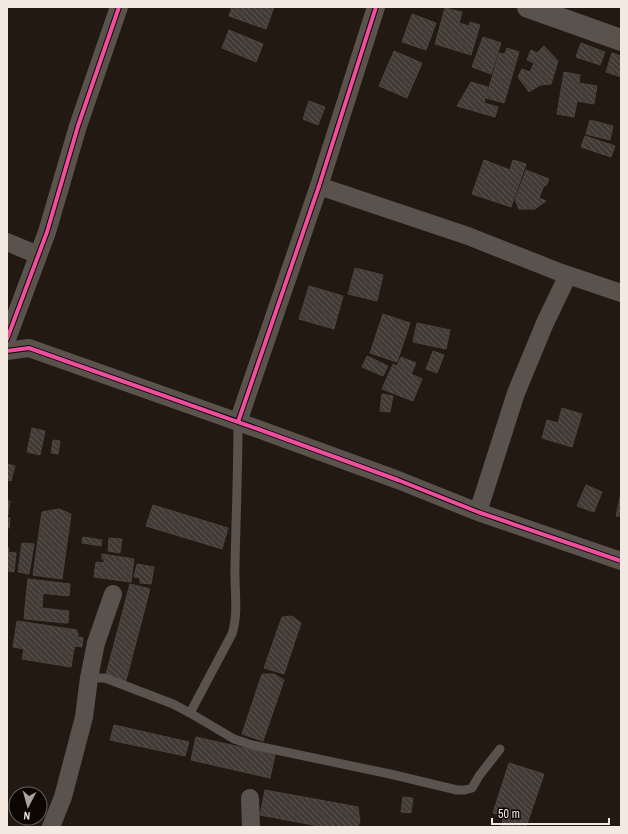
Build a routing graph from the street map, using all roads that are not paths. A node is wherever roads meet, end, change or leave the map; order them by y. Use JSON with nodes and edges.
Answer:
{"nodes":[{"id":1,"x":119,"y":7,"type":"edge"},
{"id":2,"x":376,"y":7,"type":"edge"},
{"id":3,"x":528,"y":7,"type":"edge"},
{"id":4,"x":621,"y":40,"type":"edge"},
{"id":5,"x":319,"y":186,"type":"junction"},
{"id":6,"x":7,"y":242,"type":"edge"},
{"id":7,"x":38,"y":255,"type":"junction"},
{"id":8,"x":568,"y":275,"type":"junction"},
{"id":9,"x":621,"y":293,"type":"edge"},
{"id":10,"x":7,"y":339,"type":"edge"},
{"id":11,"x":7,"y":351,"type":"edge"},
{"id":12,"x":238,"y":422,"type":"junction"},
{"id":13,"x":478,"y":512,"type":"junction"},
{"id":14,"x":621,"y":561,"type":"edge"},
{"id":15,"x":113,"y":594,"type":"dead end"},
{"id":16,"x":89,"y":678,"type":"junction"},
{"id":17,"x":190,"y":713,"type":"junction"},
{"id":18,"x":500,"y":749,"type":"dead end"},
{"id":19,"x":250,"y":798,"type":"dead end"},
{"id":20,"x":51,"y":827,"type":"edge"},
{"id":21,"x":251,"y":827,"type":"edge"}],
"edges":[{"from":1,"to":7,"type":"street"},
{"from":2,"to":5,"type":"street"},
{"from":3,"to":4,"type":"street"},
{"from":5,"to":8,"type":"street"},
{"from":5,"to":12,"type":"street"},
{"from":6,"to":7,"type":"street"},
{"from":7,"to":10,"type":"street"},
{"from":8,"to":9,"type":"street"},
{"from":8,"to":13,"type":"street"},
{"from":11,"to":12,"type":"street"},
{"from":12,"to":13,"type":"street"},
{"from":12,"to":17,"type":"lane"},
{"from":13,"to":14,"type":"street"},
{"from":15,"to":16,"type":"street"},
{"from":16,"to":17,"type":"lane"},
{"from":16,"to":20,"type":"street"},
{"from":17,"to":18,"type":"lane"},
{"from":19,"to":21,"type":"street"}]}
